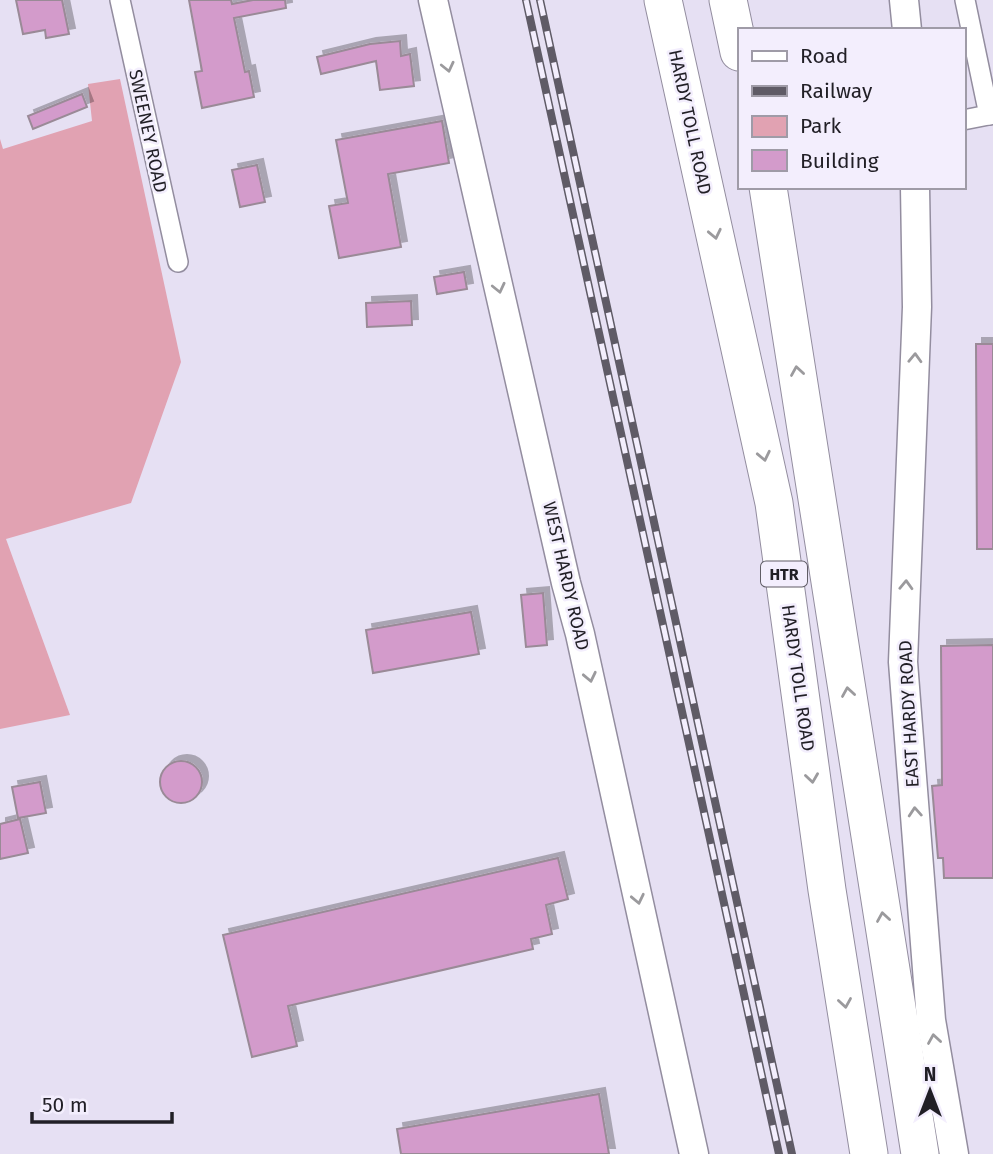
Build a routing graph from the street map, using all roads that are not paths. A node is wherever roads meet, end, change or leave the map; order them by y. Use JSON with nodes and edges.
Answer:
{"nodes":[{"id":1,"x":120,"y":0,"type":"edge"},
{"id":2,"x":433,"y":0,"type":"edge"},
{"id":3,"x":663,"y":0,"type":"edge"},
{"id":4,"x":728,"y":0,"type":"edge"},
{"id":5,"x":904,"y":0,"type":"edge"},
{"id":6,"x":965,"y":0,"type":"edge"},
{"id":7,"x":907,"y":28,"type":"edge"},
{"id":8,"x":738,"y":47,"type":"edge"},
{"id":9,"x":991,"y":115,"type":"edge"},
{"id":10,"x":965,"y":120,"type":"edge"},
{"id":11,"x":768,"y":189,"type":"edge"},
{"id":12,"x":915,"y":189,"type":"edge"},
{"id":13,"x":178,"y":262,"type":"dead end"},
{"id":14,"x":694,"y":1154,"type":"edge"},
{"id":15,"x":869,"y":1154,"type":"edge"},
{"id":16,"x":920,"y":1154,"type":"edge"},
{"id":17,"x":954,"y":1154,"type":"edge"}],
"edges":[{"from":1,"to":13,"type":"street","name":"SWEENEY ROAD"},
{"from":2,"to":14,"type":"main road","name":"WEST HARDY ROAD","one_way":true},
{"from":3,"to":15,"type":"highway","name":"HARDY TOLL ROAD","number":"HTR","one_way":true},
{"from":4,"to":8,"type":"highway"},
{"from":5,"to":7,"type":"main road"},
{"from":6,"to":9,"type":"street"},
{"from":9,"to":10,"type":"street"},
{"from":16,"to":11,"type":"highway","number":"HTR","one_way":true},
{"from":17,"to":12,"type":"main road","name":"EAST HARDY ROAD","one_way":true}]}
